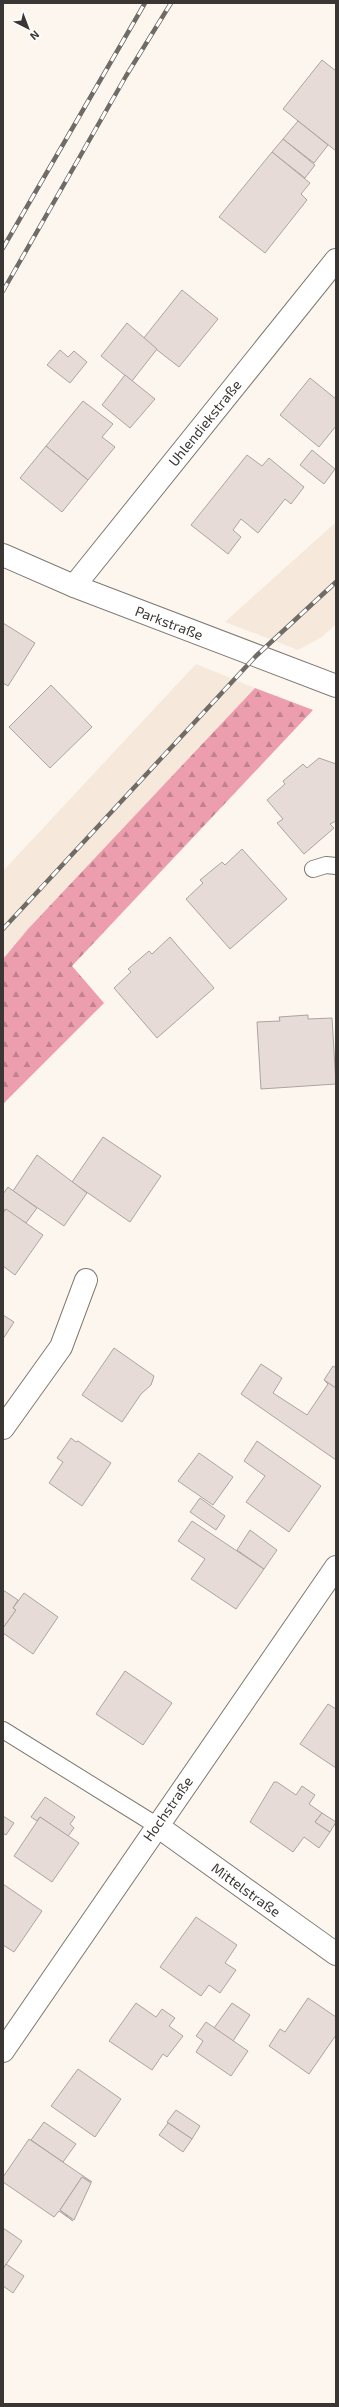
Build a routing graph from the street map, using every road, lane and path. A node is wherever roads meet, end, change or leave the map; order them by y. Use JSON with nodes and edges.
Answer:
{"nodes":[{"id":1,"x":336,"y":260,"type":"edge"},
{"id":2,"x":3,"y":555,"type":"edge"},
{"id":3,"x":74,"y":586,"type":"junction"},
{"id":4,"x":336,"y":686,"type":"edge"},
{"id":5,"x":336,"y":866,"type":"edge"},
{"id":6,"x":313,"y":869,"type":"dead end"},
{"id":7,"x":86,"y":1280,"type":"dead end"},
{"id":8,"x":3,"y":1428,"type":"edge"},
{"id":9,"x":336,"y":1567,"type":"edge"},
{"id":10,"x":3,"y":1730,"type":"edge"},
{"id":11,"x":156,"y":1826,"type":"junction"},
{"id":12,"x":336,"y":1954,"type":"edge"},
{"id":13,"x":3,"y":2052,"type":"edge"}],
"edges":[{"from":1,"to":3,"type":"street","name":"Uhlendiekstraße"},
{"from":2,"to":3,"type":"street","name":"Parkstraße"},
{"from":3,"to":4,"type":"street","name":"Parkstraße"},
{"from":5,"to":6,"type":"lane"},
{"from":7,"to":8,"type":"street"},
{"from":9,"to":11,"type":"street","name":"Hochstraße"},
{"from":10,"to":11,"type":"lane"},
{"from":11,"to":12,"type":"street","name":"Mittelstraße"},
{"from":11,"to":13,"type":"street","name":"Hochstraße"}]}
